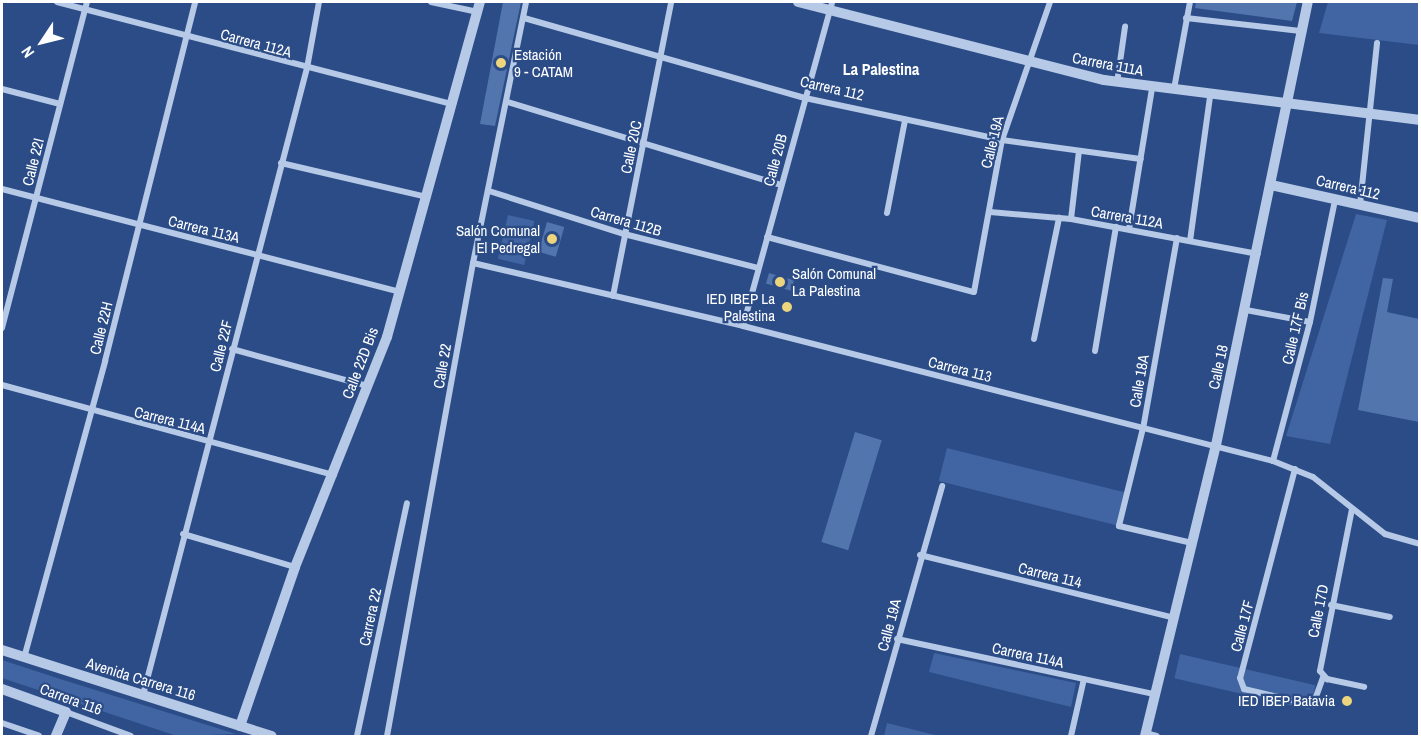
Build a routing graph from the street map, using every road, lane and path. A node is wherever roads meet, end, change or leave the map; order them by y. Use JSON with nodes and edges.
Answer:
{"nodes":[{"id":1,"x":57,"y":2,"type":"edge"},
{"id":2,"x":195,"y":2,"type":"edge"},
{"id":3,"x":319,"y":2,"type":"edge"},
{"id":4,"x":431,"y":2,"type":"edge"},
{"id":5,"x":526,"y":2,"type":"edge"},
{"id":6,"x":671,"y":2,"type":"edge"},
{"id":7,"x":798,"y":2,"type":"edge"},
{"id":8,"x":1050,"y":2,"type":"edge"},
{"id":9,"x":1190,"y":2,"type":"edge"},
{"id":10,"x":1308,"y":2,"type":"edge"},
{"id":11,"x":86,"y":5,"type":"edge"},
{"id":12,"x":830,"y":6,"type":"edge"},
{"id":13,"x":479,"y":7,"type":"edge"},
{"id":14,"x":524,"y":18,"type":"junction"},
{"id":15,"x":1186,"y":18,"type":"junction"},
{"id":16,"x":1125,"y":27,"type":"dead end"},
{"id":17,"x":1300,"y":31,"type":"junction"},
{"id":18,"x":187,"y":36,"type":"junction"},
{"id":19,"x":1377,"y":43,"type":"dead end"},
{"id":20,"x":662,"y":59,"type":"junction"},
{"id":21,"x":1031,"y":62,"type":"junction"},
{"id":22,"x":307,"y":68,"type":"junction"},
{"id":23,"x":1117,"y":83,"type":"junction"},
{"id":24,"x":1152,"y":88,"type":"junction"},
{"id":25,"x":2,"y":89,"type":"edge"},
{"id":26,"x":1174,"y":91,"type":"junction"},
{"id":27,"x":1210,"y":96,"type":"junction"},
{"id":28,"x":805,"y":98,"type":"junction"},
{"id":29,"x":508,"y":102,"type":"junction"},
{"id":30,"x":60,"y":104,"type":"junction"},
{"id":31,"x":450,"y":104,"type":"junction"},
{"id":32,"x":1286,"y":105,"type":"junction"},
{"id":33,"x":1370,"y":114,"type":"junction"},
{"id":34,"x":905,"y":120,"type":"junction"},
{"id":35,"x":1419,"y":120,"type":"edge"},
{"id":36,"x":1002,"y":140,"type":"junction"},
{"id":37,"x":644,"y":143,"type":"junction"},
{"id":38,"x":1079,"y":151,"type":"junction"},
{"id":39,"x":1141,"y":159,"type":"junction"},
{"id":40,"x":281,"y":163,"type":"junction"},
{"id":41,"x":781,"y":185,"type":"junction"},
{"id":42,"x":1271,"y":185,"type":"junction"},
{"id":43,"x":2,"y":189,"type":"edge"},
{"id":44,"x":489,"y":191,"type":"junction"},
{"id":45,"x":423,"y":196,"type":"junction"},
{"id":46,"x":36,"y":198,"type":"junction"},
{"id":47,"x":1335,"y":200,"type":"junction"},
{"id":48,"x":1360,"y":205,"type":"junction"},
{"id":49,"x":990,"y":212,"type":"junction"},
{"id":50,"x":887,"y":213,"type":"dead end"},
{"id":51,"x":1059,"y":218,"type":"junction"},
{"id":52,"x":1419,"y":218,"type":"edge"},
{"id":53,"x":1071,"y":219,"type":"junction"},
{"id":54,"x":140,"y":225,"type":"junction"},
{"id":55,"x":1116,"y":227,"type":"junction"},
{"id":56,"x":1130,"y":229,"type":"junction"},
{"id":57,"x":624,"y":234,"type":"junction"},
{"id":58,"x":767,"y":237,"type":"junction"},
{"id":59,"x":1177,"y":238,"type":"junction"},
{"id":60,"x":1190,"y":241,"type":"junction"},
{"id":61,"x":1258,"y":254,"type":"junction"},
{"id":62,"x":256,"y":255,"type":"junction"},
{"id":63,"x":473,"y":263,"type":"junction"},
{"id":64,"x":758,"y":268,"type":"junction"},
{"id":65,"x":2,"y":288,"type":"edge"},
{"id":66,"x":11,"y":290,"type":"junction"},
{"id":67,"x":401,"y":292,"type":"junction"},
{"id":68,"x":613,"y":296,"type":"junction"},
{"id":69,"x":1246,"y":310,"type":"junction"},
{"id":70,"x":1310,"y":322,"type":"junction"},
{"id":71,"x":743,"y":326,"type":"junction"},
{"id":72,"x":2,"y":328,"type":"edge"},
{"id":73,"x":1034,"y":339,"type":"dead end"},
{"id":74,"x":232,"y":349,"type":"junction"},
{"id":75,"x":1095,"y":351,"type":"dead end"},
{"id":76,"x":2,"y":385,"type":"edge"},
{"id":77,"x":367,"y":386,"type":"junction"},
{"id":78,"x":91,"y":412,"type":"junction"},
{"id":79,"x":1143,"y":428,"type":"junction"},
{"id":80,"x":209,"y":442,"type":"junction"},
{"id":81,"x":1216,"y":446,"type":"junction"},
{"id":82,"x":1273,"y":461,"type":"junction"},
{"id":83,"x":1295,"y":469,"type":"junction"},
{"id":84,"x":334,"y":475,"type":"junction"},
{"id":85,"x":942,"y":486,"type":"dead end"},
{"id":86,"x":407,"y":502,"type":"dead end"},
{"id":87,"x":1352,"y":509,"type":"junction"},
{"id":88,"x":183,"y":534,"type":"junction"},
{"id":89,"x":1192,"y":543,"type":"junction"},
{"id":90,"x":1419,"y":544,"type":"edge"},
{"id":91,"x":920,"y":555,"type":"junction"},
{"id":92,"x":295,"y":567,"type":"junction"},
{"id":93,"x":1331,"y":605,"type":"junction"},
{"id":94,"x":1390,"y":617,"type":"dead end"},
{"id":95,"x":1174,"y":618,"type":"junction"},
{"id":96,"x":897,"y":639,"type":"junction"},
{"id":97,"x":2,"y":650,"type":"edge"},
{"id":98,"x":24,"y":658,"type":"junction"},
{"id":99,"x":1323,"y":677,"type":"junction"},
{"id":100,"x":1084,"y":680,"type":"junction"},
{"id":101,"x":1364,"y":687,"type":"dead end"},
{"id":102,"x":2,"y":689,"type":"edge"},
{"id":103,"x":1154,"y":694,"type":"junction"},
{"id":104,"x":143,"y":695,"type":"junction"},
{"id":105,"x":66,"y":712,"type":"junction"},
{"id":106,"x":2,"y":723,"type":"edge"},
{"id":107,"x":240,"y":726,"type":"junction"},
{"id":108,"x":1145,"y":735,"type":"edge"},
{"id":109,"x":39,"y":736,"type":"edge"},
{"id":110,"x":56,"y":736,"type":"edge"},
{"id":111,"x":131,"y":736,"type":"edge"},
{"id":112,"x":272,"y":736,"type":"edge"},
{"id":113,"x":357,"y":736,"type":"edge"},
{"id":114,"x":387,"y":736,"type":"edge"},
{"id":115,"x":871,"y":736,"type":"edge"},
{"id":116,"x":1071,"y":736,"type":"edge"},
{"id":117,"x":1157,"y":736,"type":"edge"}],
"edges":[{"from":1,"to":11,"type":"street","name":"Carrera 112A"},
{"from":2,"to":18,"type":"street","name":"Calle 22H"},
{"from":3,"to":22,"type":"street","name":"Calle 22F"},
{"from":4,"to":13,"type":"street"},
{"from":5,"to":14,"type":"street","name":"Calle 22"},
{"from":6,"to":20,"type":"street","name":"Calle 20C"},
{"from":7,"to":12,"type":"street","name":"Carrera 111A"},
{"from":8,"to":21,"type":"street","name":"Calle 19A"},
{"from":9,"to":15,"type":"street"},
{"from":10,"to":17,"type":"street","name":"Calle 18"},
{"from":11,"to":18,"type":"street","name":"Carrera 112A"},
{"from":11,"to":30,"type":"street","name":"Calle 22I"},
{"from":12,"to":21,"type":"street","name":"Carrera 111A"},
{"from":12,"to":28,"type":"street","name":"Calle 20B"},
{"from":13,"to":31,"type":"street","name":"Calle 22D Bis"},
{"from":14,"to":20,"type":"street","name":"Carrera 112"},
{"from":14,"to":29,"type":"street","name":"Calle 22"},
{"from":15,"to":17,"type":"street"},
{"from":15,"to":26,"type":"street"},
{"from":16,"to":23,"type":"street"},
{"from":17,"to":32,"type":"street","name":"Calle 18"},
{"from":18,"to":22,"type":"street","name":"Carrera 112A"},
{"from":18,"to":54,"type":"street","name":"Calle 22H"},
{"from":19,"to":33,"type":"street"},
{"from":20,"to":28,"type":"street","name":"Carrera 112"},
{"from":20,"to":37,"type":"street","name":"Calle 20C"},
{"from":21,"to":23,"type":"street","name":"Carrera 111A"},
{"from":21,"to":36,"type":"street","name":"Calle 19A"},
{"from":22,"to":31,"type":"street","name":"Carrera 112A"},
{"from":22,"to":40,"type":"street","name":"Calle 22F"},
{"from":23,"to":24,"type":"street","name":"Carrera 111A"},
{"from":24,"to":26,"type":"street","name":"Carrera 111A"},
{"from":24,"to":39,"type":"street"},
{"from":25,"to":30,"type":"street"},
{"from":26,"to":27,"type":"street","name":"Carrera 111A"},
{"from":27,"to":32,"type":"street","name":"Carrera 111A"},
{"from":27,"to":60,"type":"street"},
{"from":28,"to":34,"type":"street","name":"Carrera 112"},
{"from":28,"to":41,"type":"street","name":"Calle 20B"},
{"from":29,"to":37,"type":"street"},
{"from":29,"to":44,"type":"street","name":"Calle 22"},
{"from":30,"to":46,"type":"street","name":"Calle 22I"},
{"from":31,"to":45,"type":"street","name":"Calle 22D Bis"},
{"from":32,"to":33,"type":"street","name":"Carrera 111A"},
{"from":32,"to":42,"type":"street","name":"Calle 18"},
{"from":33,"to":35,"type":"street","name":"Carrera 111A"},
{"from":33,"to":48,"type":"street"},
{"from":34,"to":36,"type":"street","name":"Carrera 112"},
{"from":34,"to":50,"type":"street"},
{"from":36,"to":38,"type":"street","name":"Carrera 112"},
{"from":36,"to":49,"type":"street","name":"Calle 19A"},
{"from":37,"to":41,"type":"street"},
{"from":37,"to":57,"type":"street","name":"Calle 20C"},
{"from":38,"to":39,"type":"street","name":"Carrera 112"},
{"from":38,"to":53,"type":"street"},
{"from":39,"to":56,"type":"street"},
{"from":40,"to":45,"type":"street"},
{"from":40,"to":62,"type":"street","name":"Calle 22F"},
{"from":41,"to":58,"type":"street","name":"Calle 20B"},
{"from":42,"to":47,"type":"street","name":"Carrera 112"},
{"from":42,"to":61,"type":"street","name":"Calle 18"},
{"from":43,"to":46,"type":"street","name":"Carrera 113A"},
{"from":44,"to":57,"type":"street","name":"Carrera 112B"},
{"from":44,"to":63,"type":"street","name":"Calle 22"},
{"from":45,"to":67,"type":"street","name":"Calle 22D Bis"},
{"from":46,"to":54,"type":"street","name":"Carrera 113A"},
{"from":46,"to":66,"type":"street","name":"Calle 22I"},
{"from":47,"to":48,"type":"street","name":"Carrera 112"},
{"from":47,"to":70,"type":"street","name":"Calle 17F Bis"},
{"from":48,"to":52,"type":"street","name":"Carrera 112"},
{"from":49,"to":51,"type":"street","name":"Carrera 112A"},
{"from":49,"to":58,"type":"street","name":"Calle 19A"},
{"from":51,"to":53,"type":"street","name":"Carrera 112A"},
{"from":51,"to":73,"type":"street"},
{"from":53,"to":55,"type":"street","name":"Carrera 112A"},
{"from":54,"to":62,"type":"street","name":"Carrera 113A"},
{"from":54,"to":78,"type":"street","name":"Calle 22H"},
{"from":55,"to":56,"type":"street","name":"Carrera 112A"},
{"from":55,"to":75,"type":"street"},
{"from":56,"to":59,"type":"street","name":"Carrera 112A"},
{"from":57,"to":64,"type":"street","name":"Carrera 112B"},
{"from":57,"to":68,"type":"street","name":"Calle 20C"},
{"from":58,"to":64,"type":"street","name":"Calle 20B"},
{"from":59,"to":60,"type":"street","name":"Carrera 112A"},
{"from":59,"to":79,"type":"street","name":"Calle 18A"},
{"from":60,"to":61,"type":"street","name":"Carrera 112A"},
{"from":61,"to":69,"type":"street","name":"Calle 18"},
{"from":62,"to":67,"type":"street","name":"Carrera 113A"},
{"from":62,"to":74,"type":"street","name":"Calle 22F"},
{"from":63,"to":68,"type":"street","name":"Carrera 113"},
{"from":63,"to":114,"type":"street","name":"Calle 22"},
{"from":64,"to":71,"type":"street","name":"Calle 20B"},
{"from":65,"to":66,"type":"street"},
{"from":66,"to":72,"type":"street","name":"Calle 22I"},
{"from":67,"to":77,"type":"street","name":"Calle 22D Bis"},
{"from":68,"to":71,"type":"street","name":"Carrera 113"},
{"from":69,"to":70,"type":"street"},
{"from":69,"to":81,"type":"street","name":"Calle 18"},
{"from":70,"to":82,"type":"street","name":"Calle 17F Bis"},
{"from":71,"to":79,"type":"street","name":"Carrera 113"},
{"from":74,"to":77,"type":"street"},
{"from":74,"to":80,"type":"street","name":"Calle 22F"},
{"from":76,"to":78,"type":"street","name":"Carrera 114A"},
{"from":77,"to":84,"type":"street","name":"Calle 22D Bis"},
{"from":78,"to":80,"type":"street","name":"Carrera 114A"},
{"from":78,"to":98,"type":"street","name":"Calle 22H"},
{"from":79,"to":81,"type":"street","name":"Carrera 113"},
{"from":79,"to":89,"type":"street","name":"Calle 18A"},
{"from":80,"to":84,"type":"street","name":"Carrera 114A"},
{"from":80,"to":88,"type":"street","name":"Calle 22F"},
{"from":81,"to":82,"type":"street","name":"Carrera 113"},
{"from":81,"to":89,"type":"street","name":"Calle 18"},
{"from":82,"to":83,"type":"street","name":"Carrera 113"},
{"from":83,"to":87,"type":"street","name":"Carrera 113"},
{"from":83,"to":99,"type":"street","name":"Calle 17F"},
{"from":84,"to":92,"type":"street","name":"Calle 22D Bis"},
{"from":85,"to":91,"type":"street","name":"Calle 19A"},
{"from":86,"to":113,"type":"street","name":"Carrera 22"},
{"from":87,"to":90,"type":"street","name":"Carrera 113"},
{"from":87,"to":93,"type":"street","name":"Calle 17D"},
{"from":88,"to":92,"type":"street"},
{"from":88,"to":104,"type":"street","name":"Calle 22F"},
{"from":89,"to":95,"type":"street","name":"Calle 18"},
{"from":91,"to":95,"type":"street","name":"Carrera 114"},
{"from":91,"to":96,"type":"street","name":"Calle 19A"},
{"from":92,"to":107,"type":"street","name":"Calle 22D Bis"},
{"from":93,"to":94,"type":"street"},
{"from":93,"to":99,"type":"street","name":"Calle 17D"},
{"from":95,"to":103,"type":"street","name":"Calle 18"},
{"from":96,"to":100,"type":"street","name":"Carrera 114A"},
{"from":96,"to":115,"type":"street","name":"Calle 19A"},
{"from":97,"to":98,"type":"street","name":"Avenida Carrera 116"},
{"from":98,"to":104,"type":"street","name":"Avenida Carrera 116"},
{"from":99,"to":101,"type":"street"},
{"from":100,"to":103,"type":"street","name":"Carrera 114A"},
{"from":100,"to":116,"type":"street"},
{"from":102,"to":105,"type":"street","name":"Carrera 116"},
{"from":103,"to":108,"type":"street","name":"Calle 18"},
{"from":104,"to":107,"type":"street","name":"Avenida Carrera 116"},
{"from":105,"to":110,"type":"street"},
{"from":105,"to":111,"type":"street","name":"Carrera 116"},
{"from":106,"to":109,"type":"street"},
{"from":107,"to":112,"type":"street","name":"Avenida Carrera 116"},
{"from":108,"to":117,"type":"street"}]}
